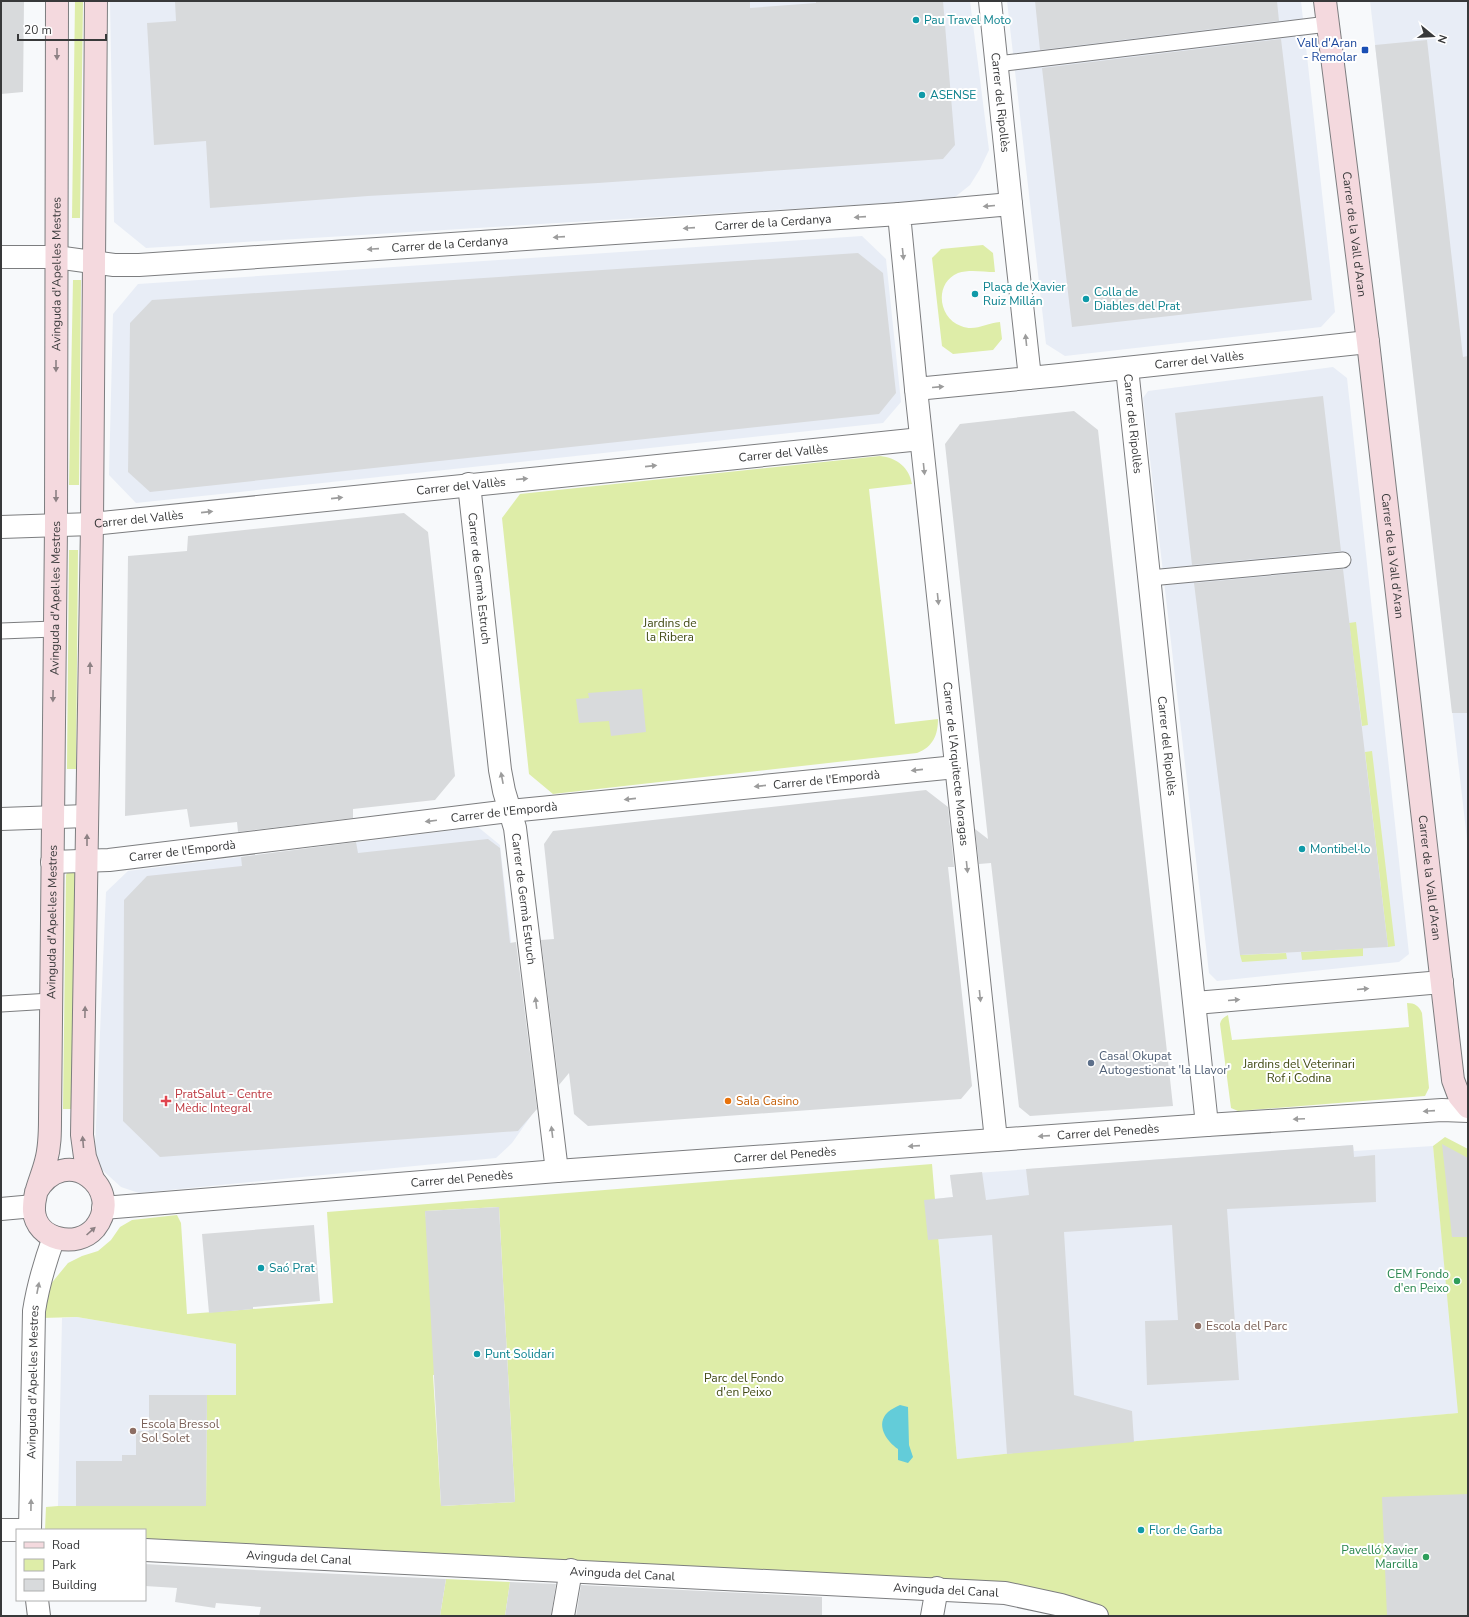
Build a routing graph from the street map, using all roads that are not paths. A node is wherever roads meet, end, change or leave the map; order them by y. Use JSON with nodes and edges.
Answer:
{"nodes":[{"id":1,"x":57,"y":1,"type":"edge"},
{"id":2,"x":96,"y":1,"type":"edge"},
{"id":3,"x":990,"y":1,"type":"edge"},
{"id":4,"x":1325,"y":1,"type":"edge"},
{"id":5,"x":1328,"y":24,"type":"junction"},
{"id":6,"x":997,"y":64,"type":"junction"},
{"id":7,"x":1011,"y":204,"type":"junction"},
{"id":8,"x":899,"y":214,"type":"junction"},
{"id":9,"x":1,"y":257,"type":"edge"},
{"id":10,"x":56,"y":257,"type":"junction"},
{"id":11,"x":94,"y":263,"type":"junction"},
{"id":12,"x":1368,"y":342,"type":"junction"},
{"id":13,"x":1127,"y":368,"type":"junction"},
{"id":14,"x":1030,"y":378,"type":"junction"},
{"id":15,"x":916,"y":389,"type":"junction"},
{"id":16,"x":921,"y":438,"type":"junction"},
{"id":17,"x":469,"y":484,"type":"junction"},
{"id":18,"x":92,"y":524,"type":"junction"},
{"id":19,"x":56,"y":526,"type":"junction"},
{"id":20,"x":1,"y":527,"type":"edge"},
{"id":21,"x":1343,"y":560,"type":"dead end"},
{"id":22,"x":1150,"y":578,"type":"junction"},
{"id":23,"x":54,"y":629,"type":"junction"},
{"id":24,"x":1,"y":631,"type":"edge"},
{"id":25,"x":956,"y":767,"type":"junction"},
{"id":26,"x":510,"y":811,"type":"junction"},
{"id":27,"x":88,"y":816,"type":"junction"},
{"id":28,"x":52,"y":818,"type":"junction"},
{"id":29,"x":1,"y":819,"type":"edge"},
{"id":30,"x":87,"y":861,"type":"junction"},
{"id":31,"x":52,"y":862,"type":"junction"},
{"id":32,"x":1442,"y":982,"type":"junction"},
{"id":33,"x":51,"y":1001,"type":"junction"},
{"id":34,"x":1195,"y":1003,"type":"junction"},
{"id":35,"x":1,"y":1004,"type":"edge"},
{"id":36,"x":1468,"y":1107,"type":"edge"},
{"id":37,"x":1468,"y":1111,"type":"edge"},
{"id":38,"x":1207,"y":1125,"type":"junction"},
{"id":39,"x":996,"y":1140,"type":"junction"},
{"id":40,"x":556,"y":1171,"type":"junction"},
{"id":41,"x":93,"y":1180,"type":"junction"},
{"id":42,"x":35,"y":1199,"type":"junction"},
{"id":43,"x":103,"y":1208,"type":"junction"},
{"id":44,"x":1,"y":1209,"type":"edge"},
{"id":45,"x":54,"y":1237,"type":"junction"},
{"id":46,"x":30,"y":1529,"type":"edge"},
{"id":47,"x":1,"y":1530,"type":"edge"},
{"id":48,"x":16,"y":1530,"type":"edge"},
{"id":49,"x":146,"y":1550,"type":"edge"},
{"id":50,"x":571,"y":1570,"type":"junction"},
{"id":51,"x":937,"y":1588,"type":"junction"},
{"id":52,"x":37,"y":1601,"type":"edge"},
{"id":53,"x":39,"y":1616,"type":"edge"},
{"id":54,"x":563,"y":1616,"type":"edge"},
{"id":55,"x":932,"y":1616,"type":"edge"},
{"id":56,"x":1097,"y":1616,"type":"edge"}],
"edges":[{"from":1,"to":10,"type":"street","name":"Avinguda d'Apel·les Mestres","one_way":true},
{"from":2,"to":11,"type":"street"},
{"from":3,"to":6,"type":"street","name":"Carrer del Ripollès"},
{"from":4,"to":5,"type":"street","name":"Carrer de la Vall d'Aran"},
{"from":5,"to":6,"type":"lane"},
{"from":5,"to":12,"type":"street","name":"Carrer de la Vall d'Aran"},
{"from":6,"to":7,"type":"street","name":"Carrer del Ripollès"},
{"from":7,"to":8,"type":"street","one_way":true},
{"from":14,"to":7,"type":"street","one_way":true},
{"from":8,"to":11,"type":"street","name":"Carrer de la Cerdanya","one_way":true},
{"from":8,"to":15,"type":"street","one_way":true},
{"from":9,"to":10,"type":"street","name":"Carrer de la Cerdanya"},
{"from":10,"to":11,"type":"street","name":"Carrer de la Cerdanya"},
{"from":10,"to":19,"type":"street","name":"Avinguda d'Apel·les Mestres","one_way":true},
{"from":11,"to":18,"type":"street"},
{"from":12,"to":13,"type":"street","name":"Carrer del Vallès"},
{"from":12,"to":32,"type":"street","name":"Carrer de la Vall d'Aran"},
{"from":13,"to":14,"type":"street","name":"Carrer del Vallès"},
{"from":13,"to":22,"type":"street","name":"Carrer del Ripollès"},
{"from":15,"to":14,"type":"street","one_way":true},
{"from":15,"to":16,"type":"street","name":"Carrer de l'Arquitecte Moragas"},
{"from":17,"to":16,"type":"street","name":"Carrer del Vallès","one_way":true},
{"from":16,"to":25,"type":"street","name":"Carrer de l'Arquitecte Moragas","one_way":true},
{"from":18,"to":17,"type":"street","name":"Carrer del Vallès","one_way":true},
{"from":26,"to":17,"type":"street","name":"Carrer de Germà Estruch","one_way":true},
{"from":18,"to":19,"type":"street","name":"Carrer del Vallès"},
{"from":27,"to":18,"type":"street","one_way":true},
{"from":19,"to":20,"type":"street","name":"Carrer del Vallès"},
{"from":19,"to":23,"type":"street","name":"Avinguda d'Apel·les Mestres"},
{"from":21,"to":22,"type":"lane"},
{"from":22,"to":34,"type":"street","name":"Carrer del Ripollès"},
{"from":23,"to":24,"type":"lane"},
{"from":23,"to":28,"type":"street","name":"Avinguda d'Apel·les Mestres","one_way":true},
{"from":25,"to":26,"type":"street","name":"Carrer de l'Empordà","one_way":true},
{"from":25,"to":39,"type":"street","name":"Carrer de l'Arquitecte Moragas","one_way":true},
{"from":26,"to":30,"type":"street","name":"Carrer de l'Empordà","one_way":true},
{"from":40,"to":26,"type":"street","name":"Carrer de Germà Estruch","one_way":true},
{"from":27,"to":28,"type":"street"},
{"from":30,"to":27,"type":"street","one_way":true},
{"from":28,"to":29,"type":"street"},
{"from":28,"to":31,"type":"street","name":"Avinguda d'Apel·les Mestres"},
{"from":30,"to":31,"type":"street","name":"Carrer de l'Empordà"},
{"from":41,"to":30,"type":"street","one_way":true},
{"from":31,"to":33,"type":"street","name":"Avinguda d'Apel·les Mestres"},
{"from":34,"to":32,"type":"street","one_way":true},
{"from":32,"to":36,"type":"street","name":"Carrer de la Vall d'Aran"},
{"from":33,"to":35,"type":"lane"},
{"from":33,"to":42,"type":"street","name":"Avinguda d'Apel·les Mestres"},
{"from":34,"to":38,"type":"street","name":"Carrer del Ripollès"},
{"from":37,"to":38,"type":"street","name":"Carrer del Penedès","one_way":true},
{"from":38,"to":39,"type":"street","name":"Carrer del Penedès","one_way":true},
{"from":39,"to":40,"type":"street","name":"Carrer del Penedès","one_way":true},
{"from":40,"to":43,"type":"street","name":"Carrer del Penedès"},
{"from":41,"to":42,"type":"street"},
{"from":41,"to":43,"type":"street"},
{"from":42,"to":44,"type":"street"},
{"from":42,"to":45,"type":"street"},
{"from":45,"to":43,"type":"street","one_way":true},
{"from":46,"to":45,"type":"street","name":"Avinguda d'Apel·les Mestres","one_way":true},
{"from":47,"to":48,"type":"street"},
{"from":49,"to":50,"type":"street","name":"Avinguda del Canal"},
{"from":50,"to":51,"type":"street","name":"Avinguda del Canal"},
{"from":50,"to":54,"type":"street"},
{"from":51,"to":55,"type":"street"},
{"from":51,"to":56,"type":"street","name":"Avinguda del Canal"},
{"from":52,"to":53,"type":"street"}]}
